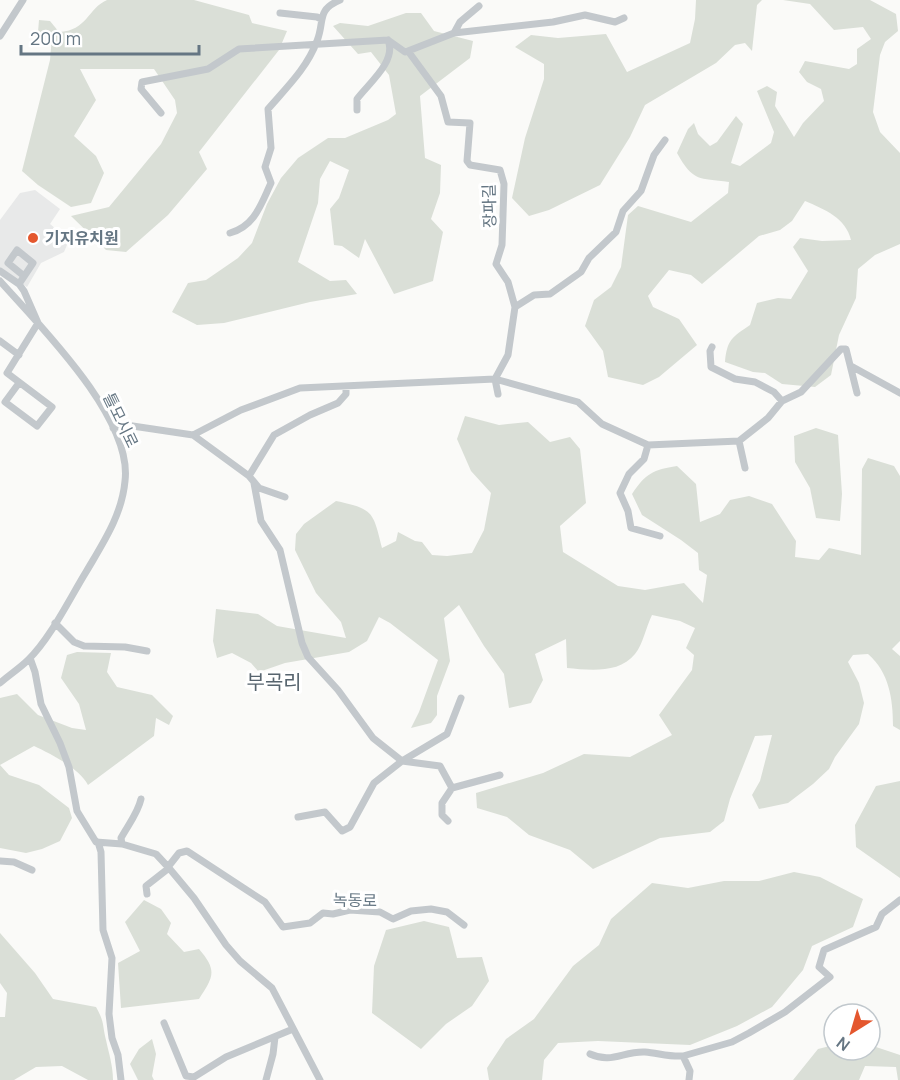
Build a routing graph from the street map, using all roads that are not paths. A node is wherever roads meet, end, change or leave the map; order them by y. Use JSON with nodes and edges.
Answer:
{"nodes":[{"id":1,"x":23,"y":0,"type":"edge"},
{"id":2,"x":340,"y":0,"type":"edge"},
{"id":3,"x":479,"y":6,"type":"dead end"},
{"id":4,"x":280,"y":13,"type":"dead end"},
{"id":5,"x":624,"y":18,"type":"dead end"},
{"id":6,"x":321,"y":19,"type":"junction"},
{"id":7,"x":3,"y":23,"type":"edge"},
{"id":8,"x":454,"y":33,"type":"junction"},
{"id":9,"x":0,"y":36,"type":"edge"},
{"id":10,"x":388,"y":40,"type":"junction"},
{"id":11,"x":316,"y":43,"type":"junction"},
{"id":12,"x":408,"y":51,"type":"junction"},
{"id":13,"x":357,"y":110,"type":"dead end"},
{"id":14,"x":161,"y":113,"type":"dead end"},
{"id":15,"x":665,"y":140,"type":"dead end"},
{"id":16,"x":230,"y":233,"type":"dead end"},
{"id":17,"x":0,"y":271,"type":"edge"},
{"id":18,"x":24,"y":276,"type":"dead end"},
{"id":19,"x":0,"y":281,"type":"edge"},
{"id":20,"x":19,"y":284,"type":"junction"},
{"id":21,"x":515,"y":307,"type":"junction"},
{"id":22,"x":38,"y":323,"type":"junction"},
{"id":23,"x":0,"y":341,"type":"edge"},
{"id":24,"x":712,"y":347,"type":"dead end"},
{"id":25,"x":19,"y":355,"type":"junction"},
{"id":26,"x":851,"y":366,"type":"junction"},
{"id":27,"x":0,"y":368,"type":"edge"},
{"id":28,"x":7,"y":373,"type":"junction"},
{"id":29,"x":495,"y":379,"type":"junction"},
{"id":30,"x":20,"y":383,"type":"junction"},
{"id":31,"x":346,"y":386,"type":"junction"},
{"id":32,"x":857,"y":393,"type":"dead end"},
{"id":33,"x":900,"y":393,"type":"edge"},
{"id":34,"x":498,"y":394,"type":"dead end"},
{"id":35,"x":782,"y":401,"type":"junction"},
{"id":36,"x":113,"y":428,"type":"junction"},
{"id":37,"x":193,"y":435,"type":"junction"},
{"id":38,"x":739,"y":441,"type":"junction"},
{"id":39,"x":648,"y":445,"type":"junction"},
{"id":40,"x":746,"y":468,"type":"dead end"},
{"id":41,"x":252,"y":480,"type":"junction"},
{"id":42,"x":285,"y":497,"type":"dead end"},
{"id":43,"x":660,"y":536,"type":"dead end"},
{"id":44,"x":55,"y":623,"type":"junction"},
{"id":45,"x":147,"y":651,"type":"dead end"},
{"id":46,"x":30,"y":658,"type":"junction"},
{"id":47,"x":0,"y":683,"type":"edge"},
{"id":48,"x":461,"y":698,"type":"dead end"},
{"id":49,"x":402,"y":761,"type":"junction"},
{"id":50,"x":500,"y":775,"type":"dead end"},
{"id":51,"x":452,"y":788,"type":"junction"},
{"id":52,"x":141,"y":799,"type":"dead end"},
{"id":53,"x":298,"y":817,"type":"dead end"},
{"id":54,"x":448,"y":821,"type":"dead end"},
{"id":55,"x":98,"y":842,"type":"junction"},
{"id":56,"x":122,"y":844,"type":"junction"},
{"id":57,"x":0,"y":861,"type":"edge"},
{"id":58,"x":169,"y":867,"type":"junction"},
{"id":59,"x":32,"y":870,"type":"dead end"},
{"id":60,"x":147,"y":894,"type":"dead end"},
{"id":61,"x":900,"y":900,"type":"edge"},
{"id":62,"x":464,"y":925,"type":"dead end"},
{"id":63,"x":164,"y":1023,"type":"dead end"},
{"id":64,"x":293,"y":1029,"type":"junction"},
{"id":65,"x":274,"y":1036,"type":"junction"},
{"id":66,"x":590,"y":1054,"type":"dead end"},
{"id":67,"x":683,"y":1056,"type":"junction"},
{"id":68,"x":269,"y":1079,"type":"edge"},
{"id":69,"x":121,"y":1080,"type":"edge"},
{"id":70,"x":320,"y":1080,"type":"edge"},
{"id":71,"x":689,"y":1080,"type":"edge"}],
"edges":[{"from":1,"to":7,"type":"street"},
{"from":2,"to":6,"type":"street"},
{"from":3,"to":8,"type":"street"},
{"from":4,"to":6,"type":"street"},
{"from":5,"to":8,"type":"street"},
{"from":6,"to":11,"type":"street"},
{"from":7,"to":9,"type":"street"},
{"from":8,"to":12,"type":"street"},
{"from":10,"to":11,"type":"street"},
{"from":10,"to":12,"type":"street","name":"장파길"},
{"from":10,"to":13,"type":"street"},
{"from":11,"to":14,"type":"street"},
{"from":11,"to":16,"type":"street"},
{"from":12,"to":21,"type":"street","name":"장파길"},
{"from":15,"to":21,"type":"street"},
{"from":17,"to":20,"type":"street"},
{"from":18,"to":20,"type":"street"},
{"from":19,"to":22,"type":"street","name":"틀모시로"},
{"from":20,"to":22,"type":"street"},
{"from":21,"to":29,"type":"street"},
{"from":22,"to":25,"type":"street"},
{"from":22,"to":36,"type":"street","name":"틀모시로"},
{"from":23,"to":25,"type":"street"},
{"from":24,"to":35,"type":"street"},
{"from":25,"to":28,"type":"street"},
{"from":26,"to":32,"type":"street"},
{"from":26,"to":33,"type":"street"},
{"from":26,"to":35,"type":"street"},
{"from":27,"to":28,"type":"street"},
{"from":28,"to":30,"type":"street"},
{"from":29,"to":31,"type":"street"},
{"from":29,"to":34,"type":"street"},
{"from":29,"to":39,"type":"street"},
{"from":30,"to":30,"type":"street"},
{"from":31,"to":37,"type":"street"},
{"from":31,"to":41,"type":"street"},
{"from":35,"to":38,"type":"street"},
{"from":36,"to":37,"type":"street"},
{"from":36,"to":44,"type":"street","name":"틀모시로"},
{"from":37,"to":41,"type":"street"},
{"from":38,"to":39,"type":"street"},
{"from":38,"to":40,"type":"street"},
{"from":39,"to":43,"type":"street"},
{"from":41,"to":42,"type":"street"},
{"from":41,"to":49,"type":"street"},
{"from":44,"to":45,"type":"street"},
{"from":44,"to":46,"type":"street","name":"틀모시로"},
{"from":46,"to":47,"type":"street","name":"틀모시로"},
{"from":46,"to":55,"type":"street"},
{"from":48,"to":49,"type":"street"},
{"from":49,"to":51,"type":"street"},
{"from":49,"to":53,"type":"street"},
{"from":50,"to":51,"type":"street"},
{"from":51,"to":54,"type":"street"},
{"from":52,"to":56,"type":"street"},
{"from":55,"to":56,"type":"street"},
{"from":55,"to":69,"type":"street"},
{"from":56,"to":58,"type":"street"},
{"from":57,"to":59,"type":"street"},
{"from":58,"to":60,"type":"street","name":"녹동로"},
{"from":58,"to":62,"type":"street","name":"녹동로"},
{"from":58,"to":64,"type":"street"},
{"from":61,"to":67,"type":"street"},
{"from":63,"to":65,"type":"street"},
{"from":64,"to":65,"type":"street"},
{"from":64,"to":70,"type":"street"},
{"from":65,"to":68,"type":"street"},
{"from":66,"to":67,"type":"street"},
{"from":67,"to":71,"type":"street"}]}
